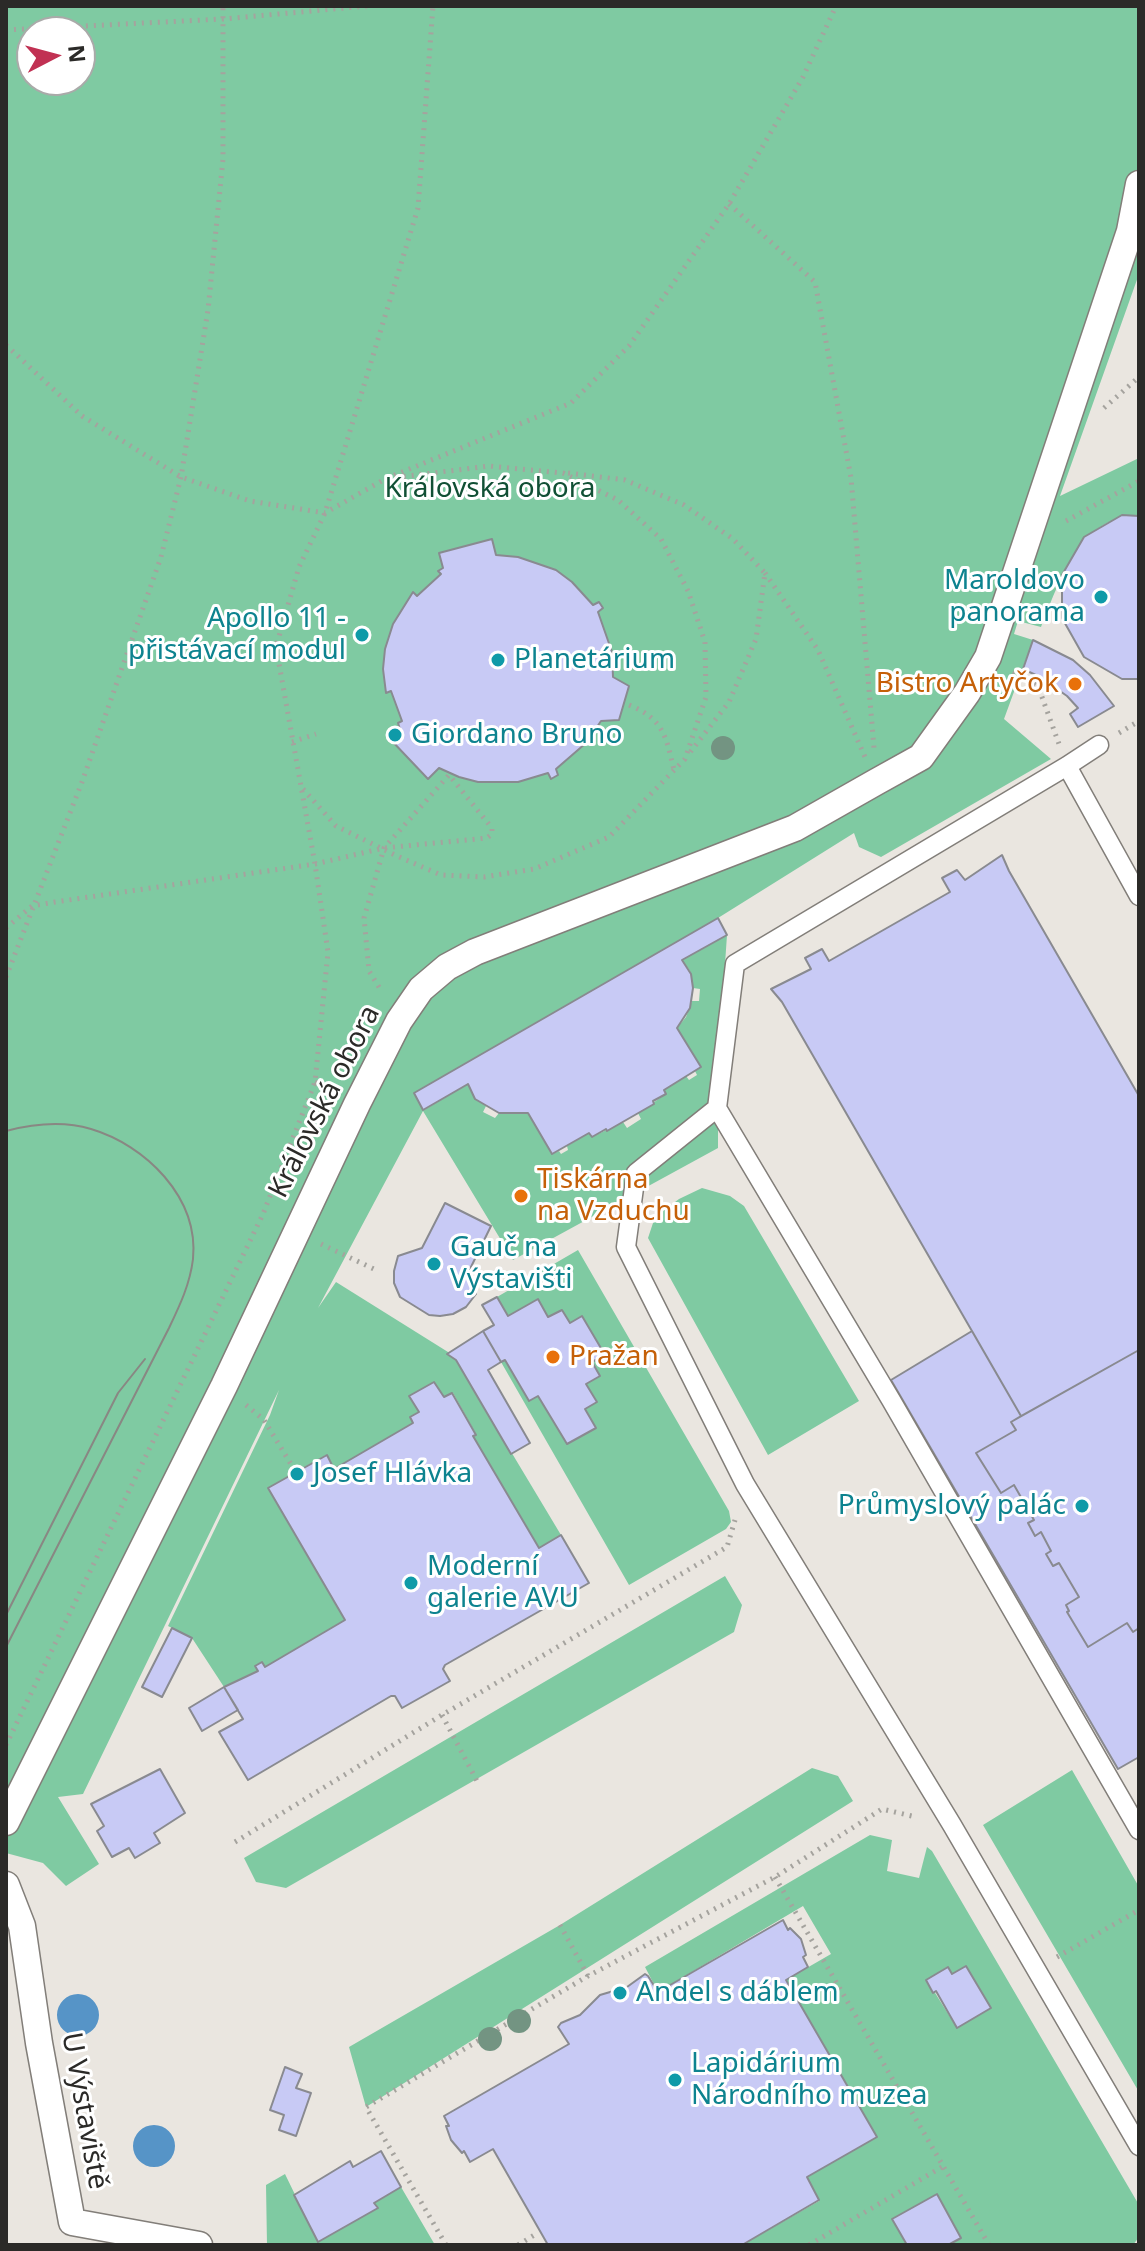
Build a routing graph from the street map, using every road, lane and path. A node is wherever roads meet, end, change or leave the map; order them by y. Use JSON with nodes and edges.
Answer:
{"nodes":[{"id":1,"x":223,"y":6,"type":"edge"},
{"id":2,"x":367,"y":6,"type":"edge"},
{"id":3,"x":433,"y":6,"type":"edge"},
{"id":4,"x":836,"y":6,"type":"edge"},
{"id":5,"x":223,"y":19,"type":"junction"},
{"id":6,"x":6,"y":30,"type":"edge"},
{"id":7,"x":1139,"y":184,"type":"edge"},
{"id":8,"x":729,"y":204,"type":"junction"},
{"id":9,"x":6,"y":345,"type":"edge"},
{"id":10,"x":563,"y":473,"type":"junction"},
{"id":11,"x":181,"y":477,"type":"junction"},
{"id":12,"x":385,"y":479,"type":"junction"},
{"id":13,"x":1139,"y":481,"type":"edge"},
{"id":14,"x":325,"y":513,"type":"junction"},
{"id":15,"x":1024,"y":545,"type":"junction"},
{"id":16,"x":765,"y":573,"type":"junction"},
{"id":17,"x":1021,"y":677,"type":"dead end"},
{"id":18,"x":629,"y":705,"type":"dead end"},
{"id":19,"x":316,"y":734,"type":"dead end"},
{"id":20,"x":292,"y":742,"type":"junction"},
{"id":21,"x":1099,"y":745,"type":"dead end"},
{"id":22,"x":685,"y":759,"type":"junction"},
{"id":23,"x":1067,"y":766,"type":"junction"},
{"id":24,"x":674,"y":771,"type":"junction"},
{"id":25,"x":876,"y":782,"type":"junction"},
{"id":26,"x":302,"y":788,"type":"junction"},
{"id":27,"x":384,"y":848,"type":"junction"},
{"id":28,"x":315,"y":864,"type":"junction"},
{"id":29,"x":1139,"y":896,"type":"edge"},
{"id":30,"x":32,"y":906,"type":"junction"},
{"id":31,"x":6,"y":928,"type":"edge"},
{"id":32,"x":6,"y":977,"type":"edge"},
{"id":33,"x":399,"y":1021,"type":"junction"},
{"id":34,"x":717,"y":1108,"type":"junction"},
{"id":35,"x":297,"y":1230,"type":"junction"},
{"id":36,"x":374,"y":1269,"type":"dead end"},
{"id":37,"x":224,"y":1386,"type":"junction"},
{"id":38,"x":297,"y":1474,"type":"dead end"},
{"id":39,"x":745,"y":1484,"type":"junction"},
{"id":40,"x":442,"y":1715,"type":"junction"},
{"id":41,"x":6,"y":1745,"type":"edge"},
{"id":42,"x":477,"y":1781,"type":"dead end"},
{"id":43,"x":6,"y":1822,"type":"edge"},
{"id":44,"x":952,"y":1825,"type":"junction"},
{"id":45,"x":1139,"y":1830,"type":"edge"},
{"id":46,"x":235,"y":1842,"type":"dead end"},
{"id":47,"x":775,"y":1877,"type":"junction"},
{"id":48,"x":6,"y":1885,"type":"edge"},
{"id":49,"x":1139,"y":1910,"type":"edge"},
{"id":50,"x":560,"y":1925,"type":"dead end"},
{"id":51,"x":1036,"y":1969,"type":"junction"},
{"id":52,"x":588,"y":1976,"type":"junction"},
{"id":53,"x":1139,"y":2146,"type":"edge"},
{"id":54,"x":942,"y":2167,"type":"junction"},
{"id":55,"x":536,"y":2234,"type":"dead end"},
{"id":56,"x":199,"y":2245,"type":"edge"},
{"id":57,"x":446,"y":2245,"type":"edge"},
{"id":58,"x":518,"y":2245,"type":"edge"},
{"id":59,"x":809,"y":2245,"type":"edge"},
{"id":60,"x":989,"y":2245,"type":"edge"}],
"edges":[{"from":1,"to":5,"type":"path"},
{"from":2,"to":5,"type":"path"},
{"from":3,"to":14,"type":"path"},
{"from":4,"to":8,"type":"path"},
{"from":5,"to":6,"type":"path"},
{"from":5,"to":11,"type":"path"},
{"from":7,"to":15,"type":"street","name":"Královská obora"},
{"from":8,"to":12,"type":"path"},
{"from":8,"to":25,"type":"path"},
{"from":9,"to":11,"type":"path"},
{"from":10,"to":12,"type":"path"},
{"from":10,"to":16,"type":"path"},
{"from":10,"to":22,"type":"path"},
{"from":11,"to":14,"type":"path"},
{"from":11,"to":30,"type":"path"},
{"from":12,"to":14,"type":"path"},
{"from":13,"to":15,"type":"path"},
{"from":14,"to":20,"type":"path"},
{"from":15,"to":25,"type":"street","name":"Královská obora"},
{"from":16,"to":22,"type":"path"},
{"from":16,"to":25,"type":"path"},
{"from":17,"to":23,"type":"path"},
{"from":18,"to":24,"type":"path"},
{"from":19,"to":20,"type":"path"},
{"from":20,"to":26,"type":"path"},
{"from":21,"to":23,"type":"lane"},
{"from":22,"to":24,"type":"path"},
{"from":23,"to":29,"type":"lane"},
{"from":23,"to":34,"type":"lane"},
{"from":24,"to":27,"type":"path"},
{"from":25,"to":33,"type":"street","name":"Královská obora"},
{"from":26,"to":27,"type":"path"},
{"from":26,"to":28,"type":"path"},
{"from":27,"to":27,"type":"path"},
{"from":27,"to":28,"type":"path"},
{"from":27,"to":33,"type":"path"},
{"from":28,"to":30,"type":"path"},
{"from":28,"to":41,"type":"path"},
{"from":30,"to":31,"type":"path"},
{"from":30,"to":32,"type":"path"},
{"from":33,"to":35,"type":"street","name":"Královská obora"},
{"from":34,"to":39,"type":"lane"},
{"from":34,"to":45,"type":"lane"},
{"from":35,"to":36,"type":"path"},
{"from":35,"to":37,"type":"street","name":"Královská obora"},
{"from":37,"to":38,"type":"path"},
{"from":37,"to":43,"type":"street","name":"Královská obora"},
{"from":39,"to":40,"type":"path"},
{"from":39,"to":44,"type":"lane"},
{"from":40,"to":42,"type":"path"},
{"from":40,"to":46,"type":"path"},
{"from":44,"to":47,"type":"path"},
{"from":44,"to":51,"type":"lane"},
{"from":47,"to":52,"type":"path"},
{"from":47,"to":54,"type":"path"},
{"from":48,"to":56,"type":"street","name":"U Výstaviště"},
{"from":49,"to":51,"type":"path"},
{"from":50,"to":52,"type":"path"},
{"from":51,"to":53,"type":"lane"},
{"from":52,"to":57,"type":"path"},
{"from":54,"to":59,"type":"path"},
{"from":54,"to":60,"type":"path"},
{"from":55,"to":58,"type":"path"}]}
